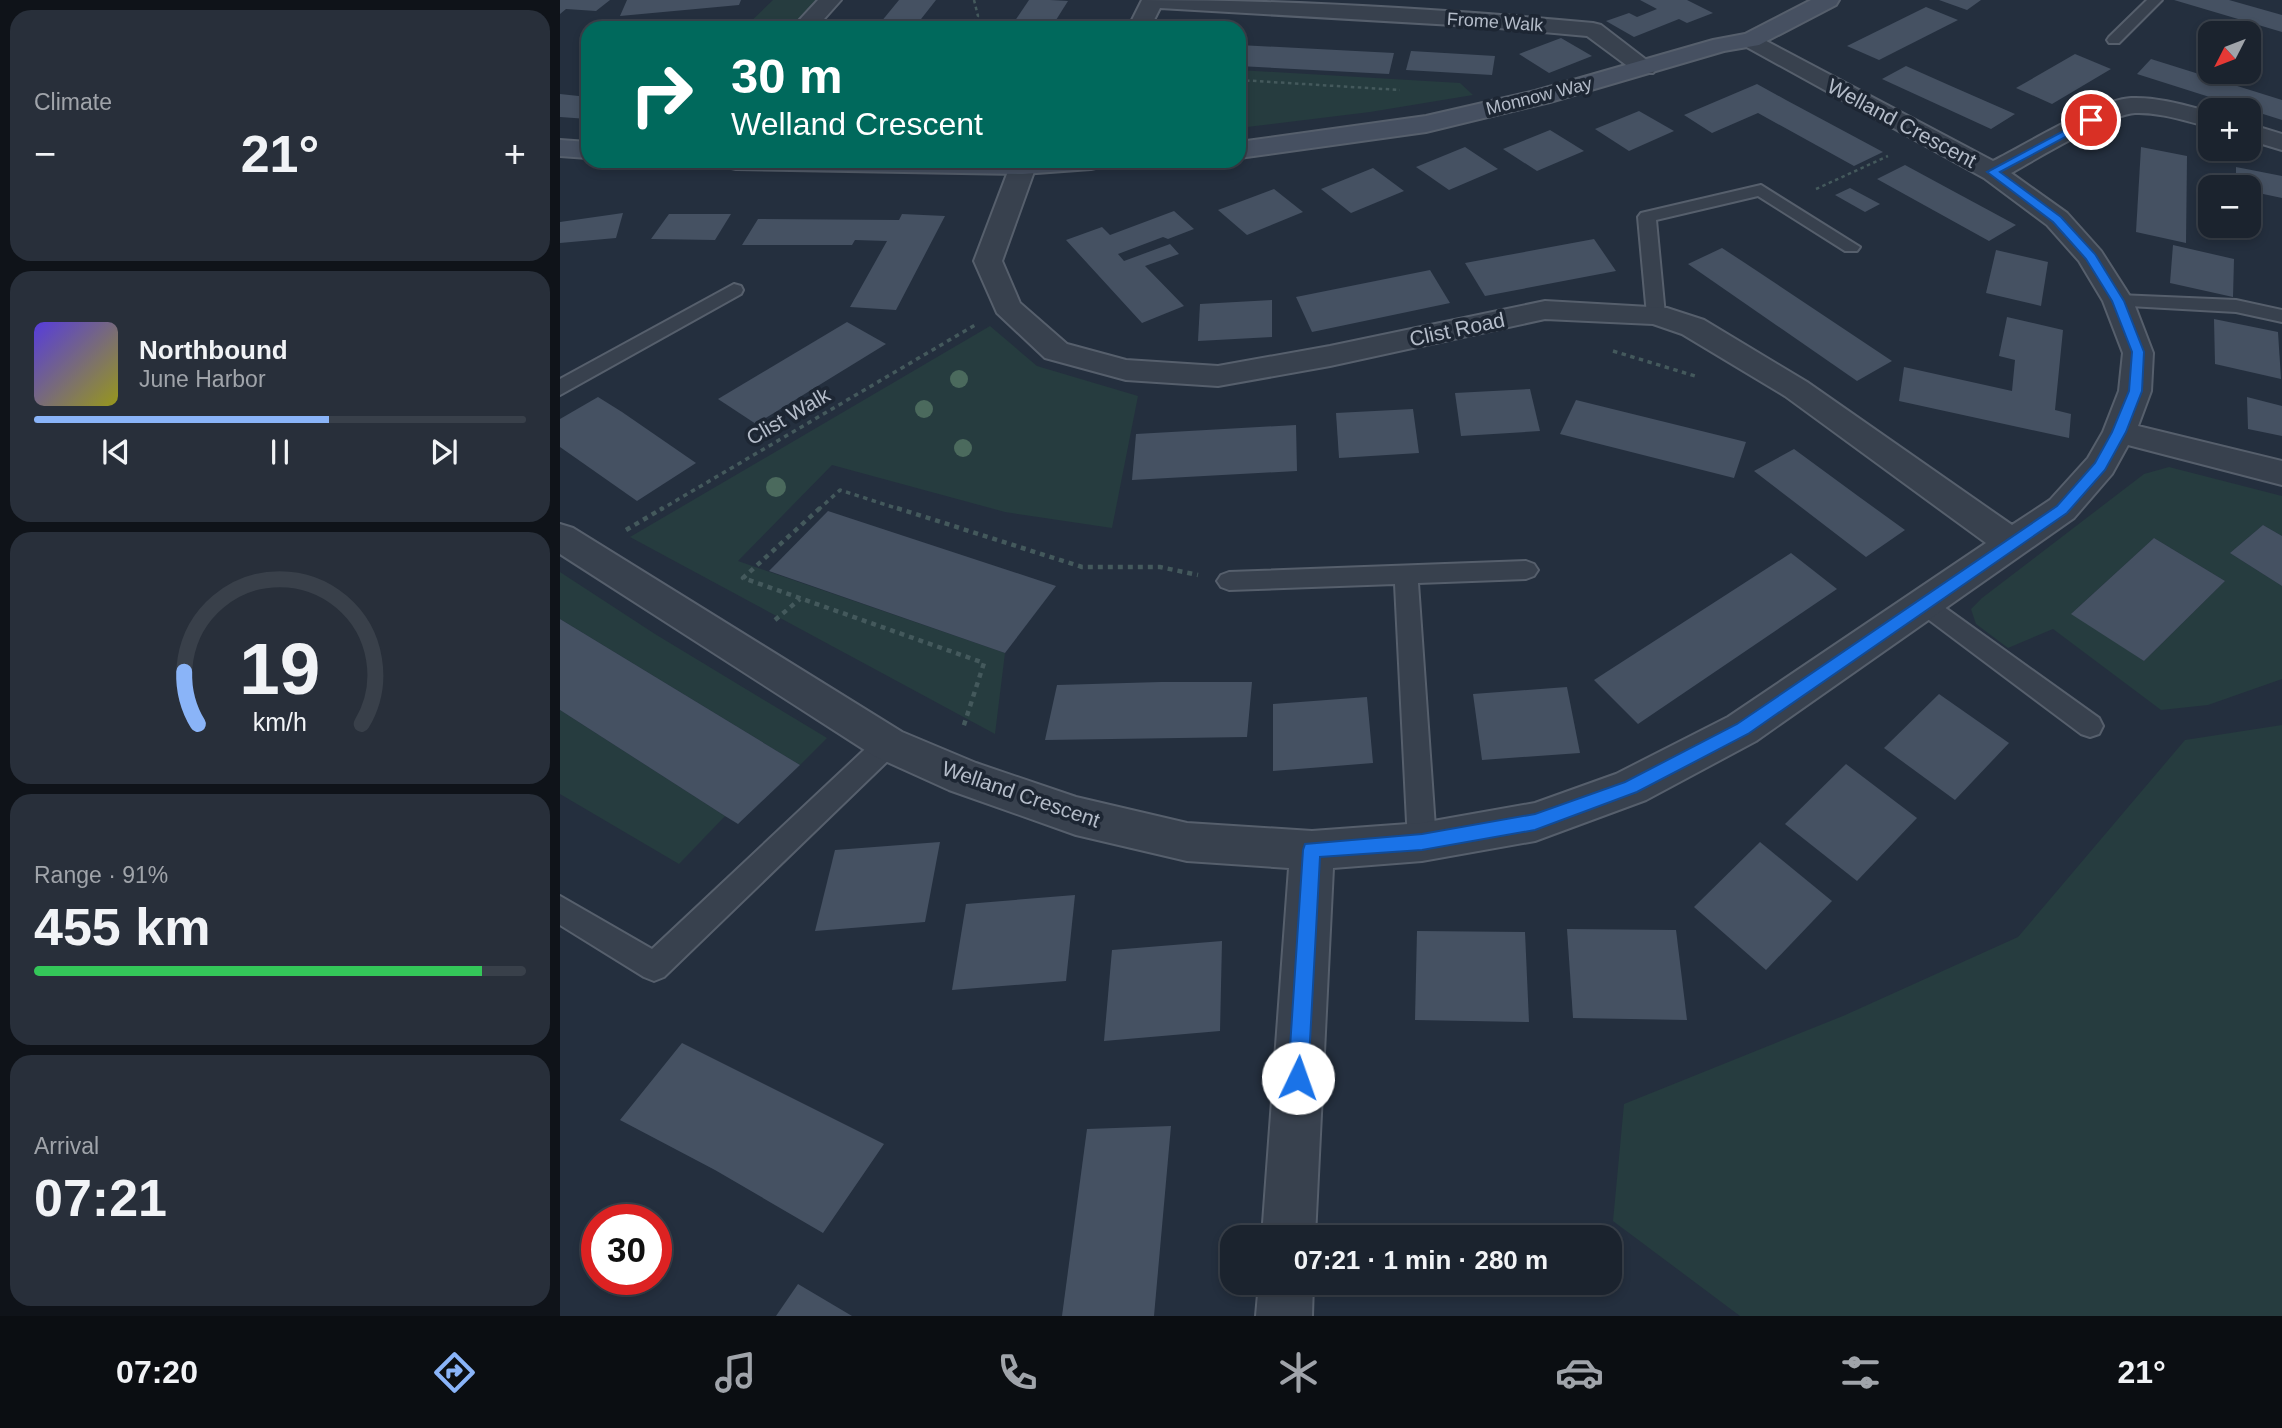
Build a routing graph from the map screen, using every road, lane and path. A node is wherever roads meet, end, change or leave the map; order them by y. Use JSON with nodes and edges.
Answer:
{"nodes":[{"id":1,"x":830,"y":0,"type":"edge"},
{"id":2,"x":974,"y":0,"type":"edge"},
{"id":3,"x":1828,"y":0,"type":"edge"},
{"id":4,"x":2155,"y":0,"type":"edge"},
{"id":5,"x":810,"y":21,"type":"edge"},
{"id":6,"x":974,"y":21,"type":"edge"},
{"id":7,"x":1142,"y":21,"type":"edge"},
{"id":8,"x":1751,"y":40,"type":"junction"},
{"id":9,"x":2114,"y":40,"type":"dead end"},
{"id":10,"x":1645,"y":68,"type":"junction"},
{"id":11,"x":1246,"y":80,"type":"edge"},
{"id":12,"x":1405,"y":90,"type":"dead end"},
{"id":13,"x":2198,"y":116,"type":"edge"},
{"id":14,"x":2261,"y":136,"type":"edge"},
{"id":15,"x":1928,"y":137,"type":"junction"},
{"id":16,"x":2282,"y":142,"type":"edge"},
{"id":17,"x":560,"y":148,"type":"edge"},
{"id":18,"x":1246,"y":149,"type":"edge"},
{"id":19,"x":581,"y":150,"type":"edge"},
{"id":20,"x":1022,"y":168,"type":"edge"},
{"id":21,"x":1993,"y":172,"type":"junction"},
{"id":22,"x":1784,"y":204,"type":"junction"},
{"id":23,"x":1851,"y":247,"type":"dead end"},
{"id":24,"x":734,"y":290,"type":"dead end"},
{"id":25,"x":2118,"y":301,"type":"junction"},
{"id":26,"x":1007,"y":307,"type":"junction"},
{"id":27,"x":1656,"y":316,"type":"junction"},
{"id":28,"x":2282,"y":316,"type":"edge"},
{"id":29,"x":1608,"y":350,"type":"dead end"},
{"id":30,"x":1699,"y":377,"type":"dead end"},
{"id":31,"x":560,"y":388,"type":"edge"},
{"id":32,"x":2119,"y":432,"type":"junction"},
{"id":33,"x":2282,"y":473,"type":"edge"},
{"id":34,"x":2012,"y":543,"type":"junction"},
{"id":35,"x":573,"y":545,"type":"edge"},
{"id":36,"x":1526,"y":570,"type":"dead end"},
{"id":37,"x":1406,"y":576,"type":"junction"},
{"id":38,"x":1230,"y":581,"type":"joint"},
{"id":39,"x":1925,"y":605,"type":"junction"},
{"id":40,"x":2090,"y":726,"type":"dead end"},
{"id":41,"x":888,"y":744,"type":"junction"},
{"id":42,"x":950,"y":771,"type":"junction"},
{"id":43,"x":1422,"y":842,"type":"junction"},
{"id":44,"x":1312,"y":850,"type":"junction"},
{"id":45,"x":560,"y":909,"type":"edge"},
{"id":46,"x":1290,"y":1225,"type":"edge"},
{"id":47,"x":1285,"y":1295,"type":"edge"},
{"id":48,"x":1284,"y":1316,"type":"edge"}],
"edges":[{"from":1,"to":5,"type":"street"},
{"from":2,"to":6,"type":"path"},
{"from":3,"to":8,"type":"street","name":"Monnow Way"},
{"from":4,"to":9,"type":"lane"},
{"from":7,"to":10,"type":"street","name":"Frome Walk"},
{"from":8,"to":10,"type":"street","name":"Monnow Way"},
{"from":8,"to":15,"type":"street","name":"Welland Crescent"},
{"from":10,"to":18,"type":"street","name":"Monnow Way"},
{"from":11,"to":12,"type":"path"},
{"from":13,"to":21,"type":"street"},
{"from":14,"to":16,"type":"street"},
{"from":15,"to":21,"type":"street","name":"Welland Crescent"},
{"from":15,"to":22,"type":"path"},
{"from":17,"to":19,"type":"street"},
{"from":20,"to":26,"type":"street","name":"Clist Road"},
{"from":21,"to":25,"type":"street","name":"Welland Crescent"},
{"from":22,"to":23,"type":"lane"},
{"from":22,"to":27,"type":"lane"},
{"from":24,"to":31,"type":"lane"},
{"from":25,"to":28,"type":"lane"},
{"from":25,"to":32,"type":"street","name":"Welland Crescent"},
{"from":26,"to":27,"type":"street","name":"Clist Road"},
{"from":26,"to":35,"type":"path","name":"Clist Walk"},
{"from":27,"to":34,"type":"street","name":"Clist Road"},
{"from":29,"to":30,"type":"path"},
{"from":32,"to":33,"type":"street"},
{"from":32,"to":34,"type":"street","name":"Welland Crescent"},
{"from":34,"to":39,"type":"street","name":"Welland Crescent"},
{"from":35,"to":41,"type":"street","name":"Welland Crescent"},
{"from":36,"to":37,"type":"lane"},
{"from":37,"to":38,"type":"lane"},
{"from":37,"to":43,"type":"lane"},
{"from":38,"to":42,"type":"path"},
{"from":39,"to":40,"type":"lane"},
{"from":39,"to":43,"type":"street","name":"Welland Crescent"},
{"from":41,"to":42,"type":"street","name":"Welland Crescent"},
{"from":41,"to":45,"type":"lane"},
{"from":42,"to":44,"type":"street","name":"Welland Crescent"},
{"from":43,"to":44,"type":"street","name":"Welland Crescent"},
{"from":44,"to":46,"type":"street"},
{"from":47,"to":48,"type":"street"}]}
